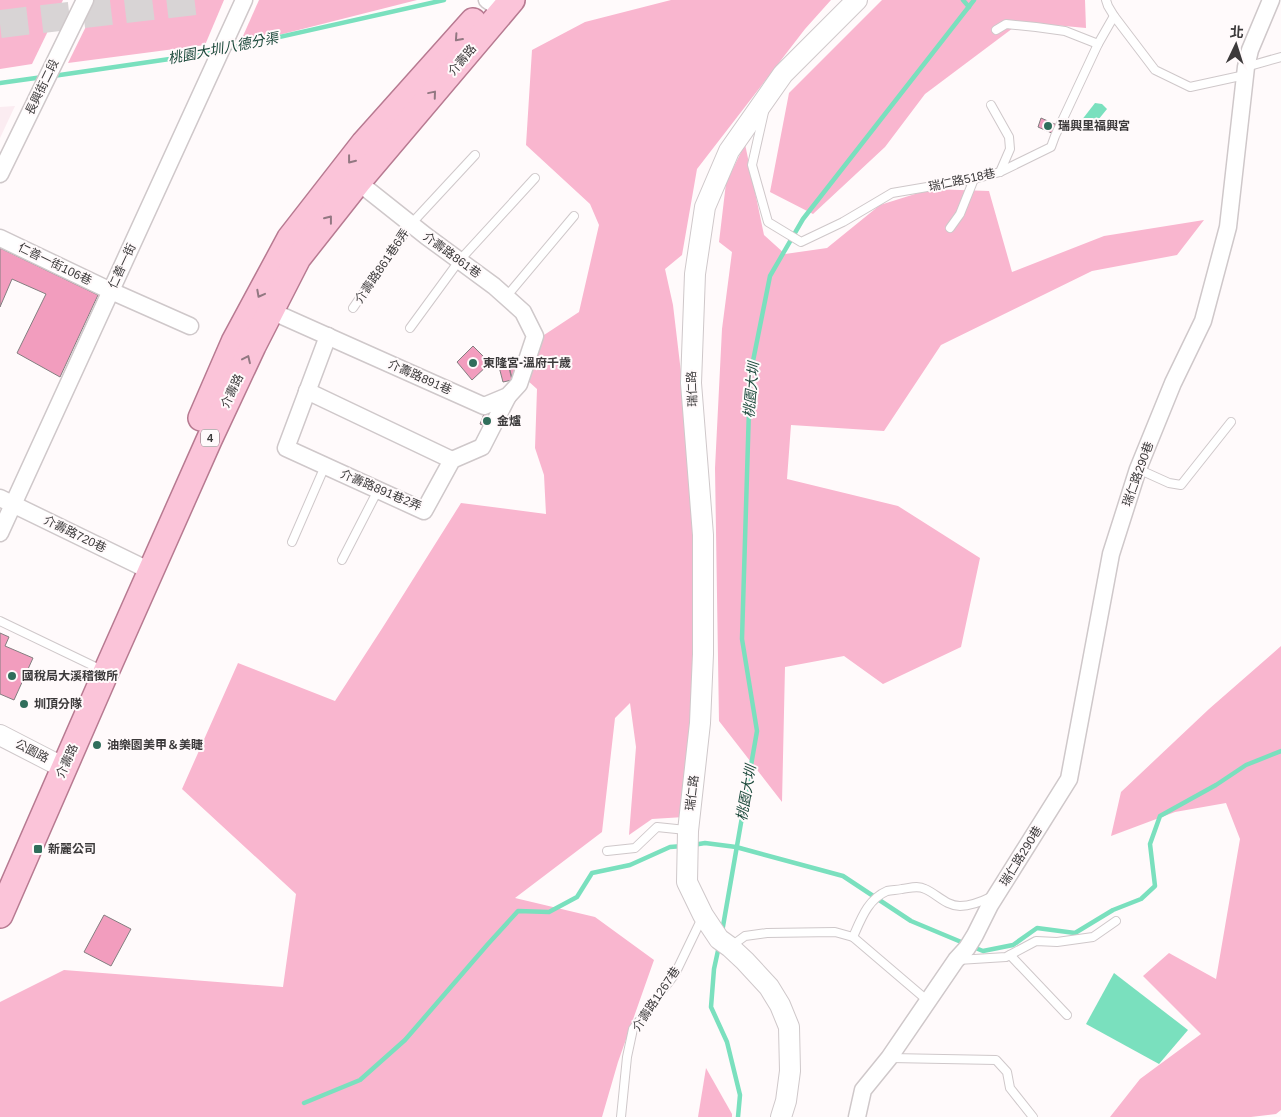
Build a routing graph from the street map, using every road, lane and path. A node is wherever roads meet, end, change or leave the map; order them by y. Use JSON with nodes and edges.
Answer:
{"nodes":[{"id":1,"x":85,"y":0,"type":"edge"},
{"id":2,"x":244,"y":0,"type":"edge"},
{"id":3,"x":857,"y":0,"type":"edge"},
{"id":4,"x":1106,"y":0,"type":"edge"},
{"id":5,"x":1271,"y":0,"type":"edge"},
{"id":6,"x":497,"y":3,"type":"edge"},
{"id":7,"x":1114,"y":16,"type":"junction"},
{"id":8,"x":996,"y":30,"type":"dead end"},
{"id":9,"x":1098,"y":44,"type":"junction"},
{"id":10,"x":1281,"y":58,"type":"edge"},
{"id":11,"x":1245,"y":71,"type":"junction"},
{"id":12,"x":768,"y":95,"type":"junction"},
{"id":13,"x":992,"y":105,"type":"dead end"},
{"id":14,"x":475,"y":155,"type":"dead end"},
{"id":15,"x":1000,"y":172,"type":"junction"},
{"id":16,"x":0,"y":174,"type":"edge"},
{"id":17,"x":534,"y":178,"type":"dead end"},
{"id":18,"x":974,"y":180,"type":"junction"},
{"id":19,"x":358,"y":182,"type":"junction"},
{"id":20,"x":574,"y":216,"type":"dead end"},
{"id":21,"x":410,"y":224,"type":"junction"},
{"id":22,"x":950,"y":228,"type":"dead end"},
{"id":23,"x":0,"y":238,"type":"edge"},
{"id":24,"x":459,"y":260,"type":"junction"},
{"id":25,"x":111,"y":291,"type":"junction"},
{"id":26,"x":506,"y":297,"type":"junction"},
{"id":27,"x":353,"y":308,"type":"dead end"},
{"id":28,"x":271,"y":311,"type":"junction"},
{"id":29,"x":190,"y":326,"type":"dead end"},
{"id":30,"x":410,"y":328,"type":"dead end"},
{"id":31,"x":328,"y":336,"type":"junction"},
{"id":32,"x":307,"y":391,"type":"junction"},
{"id":33,"x":508,"y":396,"type":"junction"},
{"id":34,"x":1231,"y":422,"type":"dead end"},
{"id":35,"x":452,"y":460,"type":"junction"},
{"id":36,"x":325,"y":466,"type":"junction"},
{"id":37,"x":1138,"y":469,"type":"junction"},
{"id":38,"x":378,"y":490,"type":"junction"},
{"id":39,"x":7,"y":501,"type":"edge"},
{"id":40,"x":0,"y":533,"type":"edge"},
{"id":41,"x":292,"y":542,"type":"dead end"},
{"id":42,"x":342,"y":560,"type":"dead end"},
{"id":43,"x":144,"y":568,"type":"junction"},
{"id":44,"x":0,"y":621,"type":"edge"},
{"id":45,"x":100,"y":669,"type":"junction"},
{"id":46,"x":0,"y":735,"type":"edge"},
{"id":47,"x":58,"y":764,"type":"junction"},
{"id":48,"x":688,"y":830,"type":"junction"},
{"id":49,"x":607,"y":851,"type":"dead end"},
{"id":50,"x":0,"y":881,"type":"edge"},
{"id":51,"x":997,"y":894,"type":"junction"},
{"id":52,"x":0,"y":915,"type":"edge"},
{"id":53,"x":703,"y":915,"type":"junction"},
{"id":54,"x":1116,"y":921,"type":"dead end"},
{"id":55,"x":853,"y":937,"type":"junction"},
{"id":56,"x":730,"y":947,"type":"junction"},
{"id":57,"x":966,"y":947,"type":"junction"},
{"id":58,"x":1010,"y":955,"type":"junction"},
{"id":59,"x":928,"y":1001,"type":"junction"},
{"id":60,"x":1067,"y":1015,"type":"dead end"},
{"id":61,"x":889,"y":1058,"type":"junction"},
{"id":62,"x":622,"y":1117,"type":"edge"},
{"id":63,"x":781,"y":1117,"type":"edge"},
{"id":64,"x":857,"y":1117,"type":"edge"},
{"id":65,"x":1033,"y":1117,"type":"edge"}],
"edges":[{"from":1,"to":16,"type":"street","name":"長興街二段"},
{"from":2,"to":25,"type":"street","name":"仁善一街"},
{"from":3,"to":12,"type":"street","name":"瑞仁路"},
{"from":4,"to":7,"type":"lane"},
{"from":5,"to":11,"type":"street","name":"瑞仁路290巷"},
{"from":19,"to":6,"type":"main road","name":"介壽路","number":"4","one_way":true},
{"from":6,"to":43,"type":"main road","name":"介壽路","number":"4","one_way":true},
{"from":7,"to":9,"type":"lane","name":"瑞仁路518巷"},
{"from":7,"to":11,"type":"lane"},
{"from":8,"to":9,"type":"lane"},
{"from":9,"to":15,"type":"lane","name":"瑞仁路518巷"},
{"from":10,"to":11,"type":"lane"},
{"from":11,"to":37,"type":"street","name":"瑞仁路290巷"},
{"from":12,"to":18,"type":"lane","name":"瑞仁路518巷"},
{"from":12,"to":48,"type":"street","name":"瑞仁路"},
{"from":13,"to":15,"type":"lane"},
{"from":14,"to":21,"type":"lane","name":"介壽路861巷6弄"},
{"from":15,"to":18,"type":"lane","name":"瑞仁路518巷"},
{"from":17,"to":24,"type":"lane"},
{"from":18,"to":22,"type":"lane"},
{"from":19,"to":21,"type":"street","name":"介壽路861巷"},
{"from":28,"to":19,"type":"main road","name":"介壽路","number":"4","one_way":true},
{"from":20,"to":26,"type":"lane"},
{"from":21,"to":24,"type":"street","name":"介壽路861巷"},
{"from":21,"to":27,"type":"lane","name":"介壽路861巷6弄"},
{"from":23,"to":25,"type":"street","name":"仁善一街106巷"},
{"from":24,"to":26,"type":"street","name":"介壽路861巷"},
{"from":24,"to":30,"type":"lane"},
{"from":25,"to":29,"type":"street","name":"仁善一街106巷"},
{"from":25,"to":39,"type":"street","name":"仁善一街"},
{"from":26,"to":33,"type":"street","name":"介壽路861巷"},
{"from":28,"to":31,"type":"street","name":"介壽路891巷"},
{"from":43,"to":28,"type":"main road","name":"介壽路","number":"4","one_way":true},
{"from":31,"to":32,"type":"street"},
{"from":31,"to":33,"type":"street","name":"介壽路891巷"},
{"from":32,"to":35,"type":"street"},
{"from":32,"to":36,"type":"street","name":"介壽路891巷2弄"},
{"from":33,"to":35,"type":"street"},
{"from":34,"to":37,"type":"lane"},
{"from":35,"to":38,"type":"street","name":"介壽路891巷2弄"},
{"from":36,"to":38,"type":"street","name":"介壽路891巷2弄"},
{"from":36,"to":41,"type":"lane"},
{"from":37,"to":51,"type":"street","name":"瑞仁路290巷"},
{"from":38,"to":42,"type":"lane"},
{"from":39,"to":40,"type":"street","name":"仁善一街"},
{"from":39,"to":43,"type":"street","name":"介壽路720巷"},
{"from":43,"to":45,"type":"main road","name":"介壽路","number":"4"},
{"from":44,"to":45,"type":"lane"},
{"from":45,"to":47,"type":"main road","name":"介壽路","number":"4"},
{"from":46,"to":47,"type":"street","name":"公園路"},
{"from":47,"to":50,"type":"main road","name":"介壽路","number":"4"},
{"from":47,"to":52,"type":"main road","name":"介壽路","number":"4"},
{"from":48,"to":49,"type":"lane"},
{"from":48,"to":53,"type":"street","name":"瑞仁路"},
{"from":51,"to":55,"type":"lane"},
{"from":51,"to":57,"type":"street","name":"瑞仁路290巷"},
{"from":53,"to":56,"type":"street"},
{"from":53,"to":62,"type":"lane","name":"介壽路1267巷"},
{"from":54,"to":58,"type":"lane"},
{"from":55,"to":56,"type":"lane"},
{"from":55,"to":59,"type":"lane"},
{"from":56,"to":63,"type":"street"},
{"from":57,"to":58,"type":"lane"},
{"from":57,"to":59,"type":"street","name":"瑞仁路290巷"},
{"from":58,"to":60,"type":"lane"},
{"from":59,"to":61,"type":"street","name":"瑞仁路290巷"},
{"from":61,"to":64,"type":"street","name":"瑞仁路290巷"},
{"from":61,"to":65,"type":"lane"}]}
